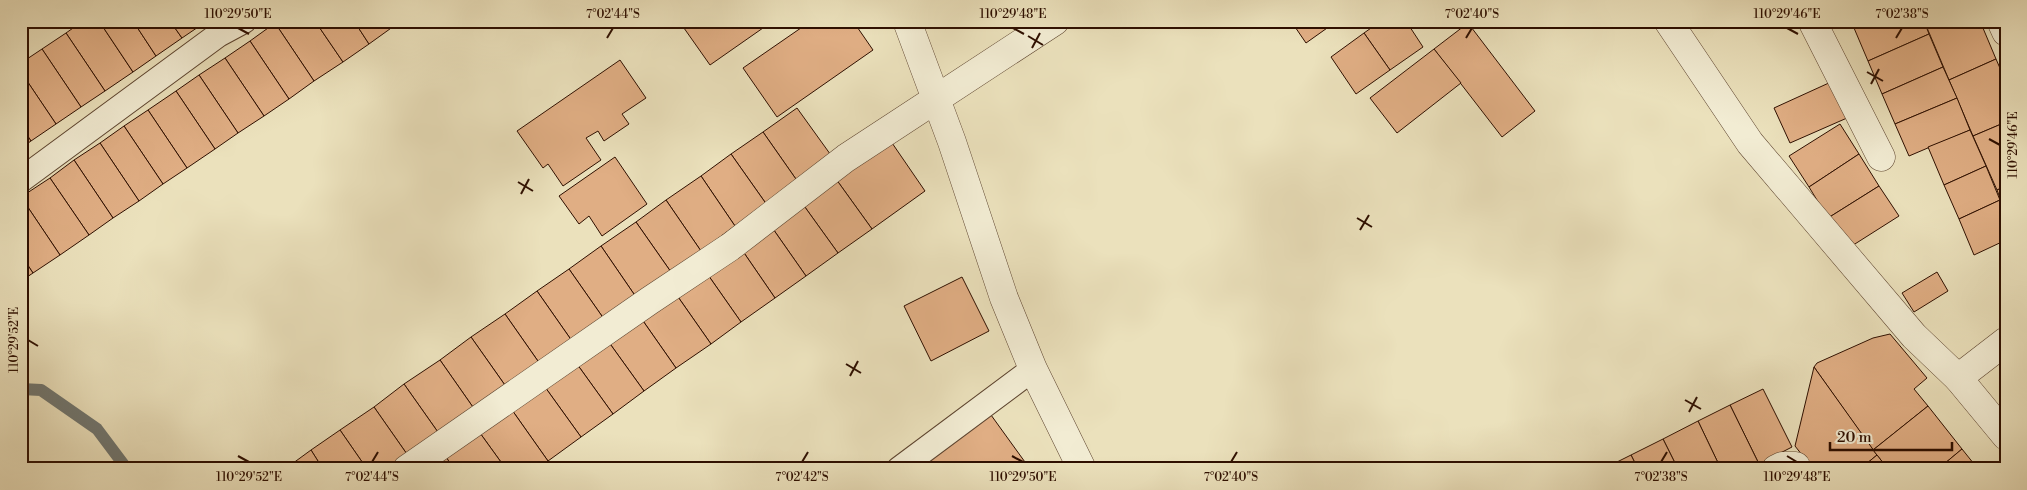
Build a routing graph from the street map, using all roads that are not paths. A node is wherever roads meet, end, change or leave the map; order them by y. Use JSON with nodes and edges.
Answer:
{"nodes":[{"id":1,"x":244,"y":21,"type":"edge"},
{"id":2,"x":907,"y":21,"type":"edge"},
{"id":3,"x":1055,"y":21,"type":"edge"},
{"id":4,"x":1668,"y":21,"type":"edge"},
{"id":5,"x":1812,"y":21,"type":"edge"},
{"id":6,"x":2001,"y":21,"type":"edge"},
{"id":7,"x":2006,"y":32,"type":"edge"},
{"id":8,"x":937,"y":101,"type":"junction"},
{"id":9,"x":1881,"y":157,"type":"dead end"},
{"id":10,"x":21,"y":180,"type":"edge"},
{"id":11,"x":2006,"y":341,"type":"edge"},
{"id":12,"x":1033,"y":370,"type":"junction"},
{"id":13,"x":1958,"y":378,"type":"junction"},
{"id":14,"x":2006,"y":436,"type":"edge"},
{"id":15,"x":407,"y":469,"type":"edge"},
{"id":16,"x":899,"y":469,"type":"edge"},
{"id":17,"x":1082,"y":469,"type":"edge"},
{"id":18,"x":1776,"y":469,"type":"edge"},
{"id":19,"x":1797,"y":469,"type":"edge"}],
"edges":[{"from":1,"to":10,"type":"lane"},
{"from":2,"to":8,"type":"street"},
{"from":3,"to":8,"type":"street"},
{"from":4,"to":13,"type":"street"},
{"from":5,"to":9,"type":"street"},
{"from":6,"to":7,"type":"street"},
{"from":8,"to":12,"type":"street"},
{"from":8,"to":15,"type":"street"},
{"from":11,"to":13,"type":"street"},
{"from":12,"to":16,"type":"lane"},
{"from":12,"to":17,"type":"street"},
{"from":13,"to":14,"type":"street"},
{"from":18,"to":19,"type":"street"}]}
